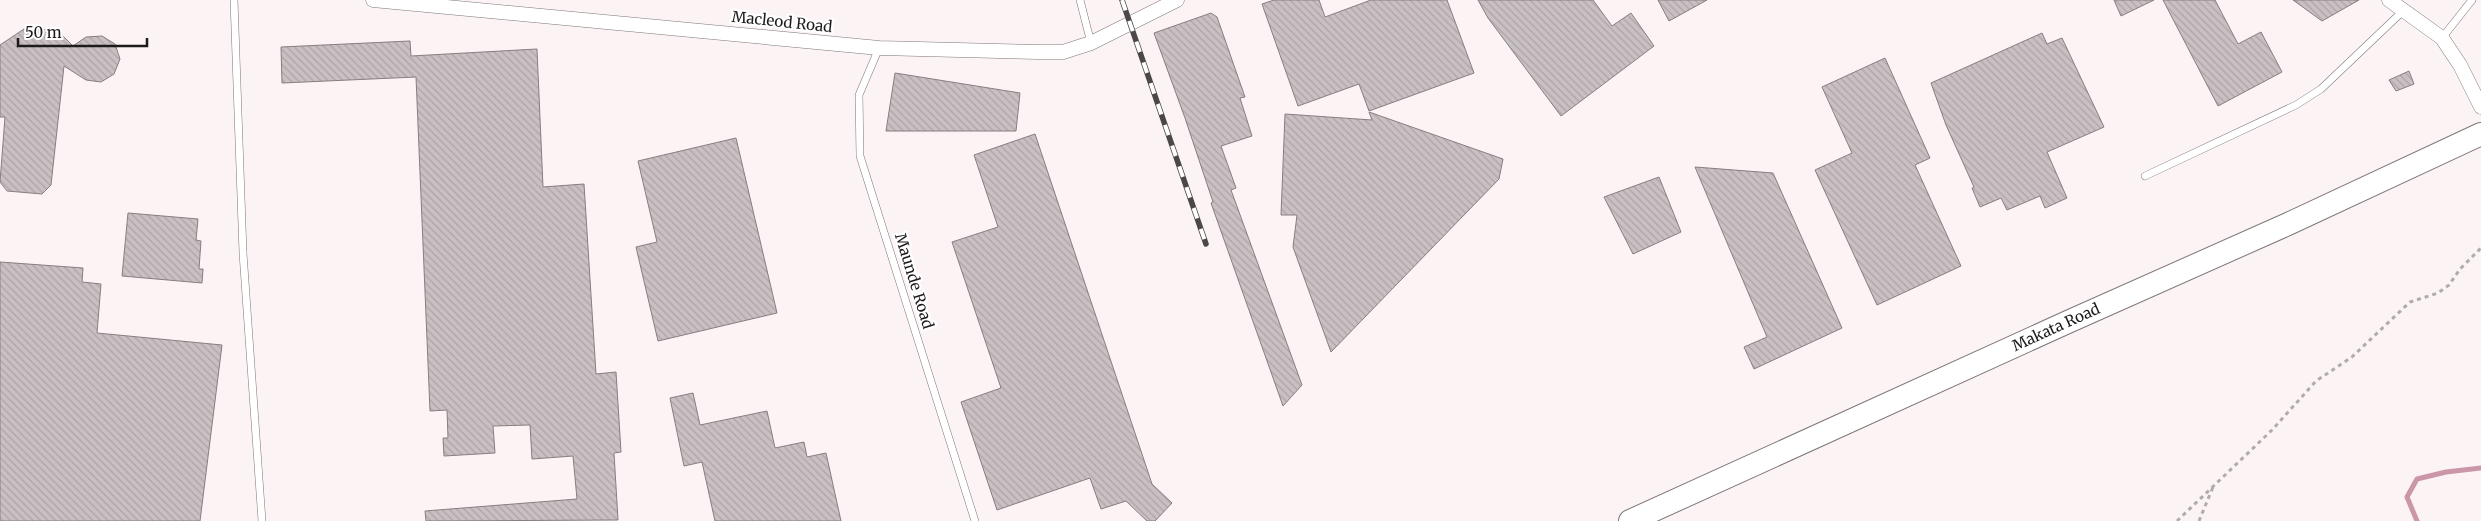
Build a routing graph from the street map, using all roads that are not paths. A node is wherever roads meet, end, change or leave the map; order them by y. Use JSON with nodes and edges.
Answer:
{"nodes":[{"id":1,"x":234,"y":0,"type":"edge"},
{"id":2,"x":373,"y":0,"type":"edge"},
{"id":3,"x":1080,"y":0,"type":"edge"},
{"id":4,"x":1178,"y":0,"type":"edge"},
{"id":5,"x":2388,"y":0,"type":"edge"},
{"id":6,"x":2472,"y":0,"type":"edge"},
{"id":7,"x":2403,"y":11,"type":"junction"},
{"id":8,"x":2442,"y":38,"type":"junction"},
{"id":9,"x":1091,"y":43,"type":"junction"},
{"id":10,"x":879,"y":48,"type":"junction"},
{"id":11,"x":2481,"y":107,"type":"edge"},
{"id":12,"x":2481,"y":134,"type":"edge"},
{"id":13,"x":2145,"y":176,"type":"dead end"},
{"id":14,"x":262,"y":521,"type":"edge"},
{"id":15,"x":975,"y":521,"type":"edge"},
{"id":16,"x":1630,"y":521,"type":"edge"}],
"edges":[{"from":1,"to":14,"type":"lane"},
{"from":2,"to":10,"type":"street","name":"Macleod Road"},
{"from":3,"to":9,"type":"lane"},
{"from":4,"to":9,"type":"street","name":"Macleod Road"},
{"from":5,"to":7,"type":"street"},
{"from":6,"to":8,"type":"lane"},
{"from":7,"to":8,"type":"street"},
{"from":7,"to":13,"type":"lane"},
{"from":8,"to":11,"type":"street"},
{"from":9,"to":10,"type":"street","name":"Macleod Road"},
{"from":10,"to":15,"type":"lane","name":"Maunde Road"},
{"from":12,"to":16,"type":"main road","name":"Makata Road"}]}
